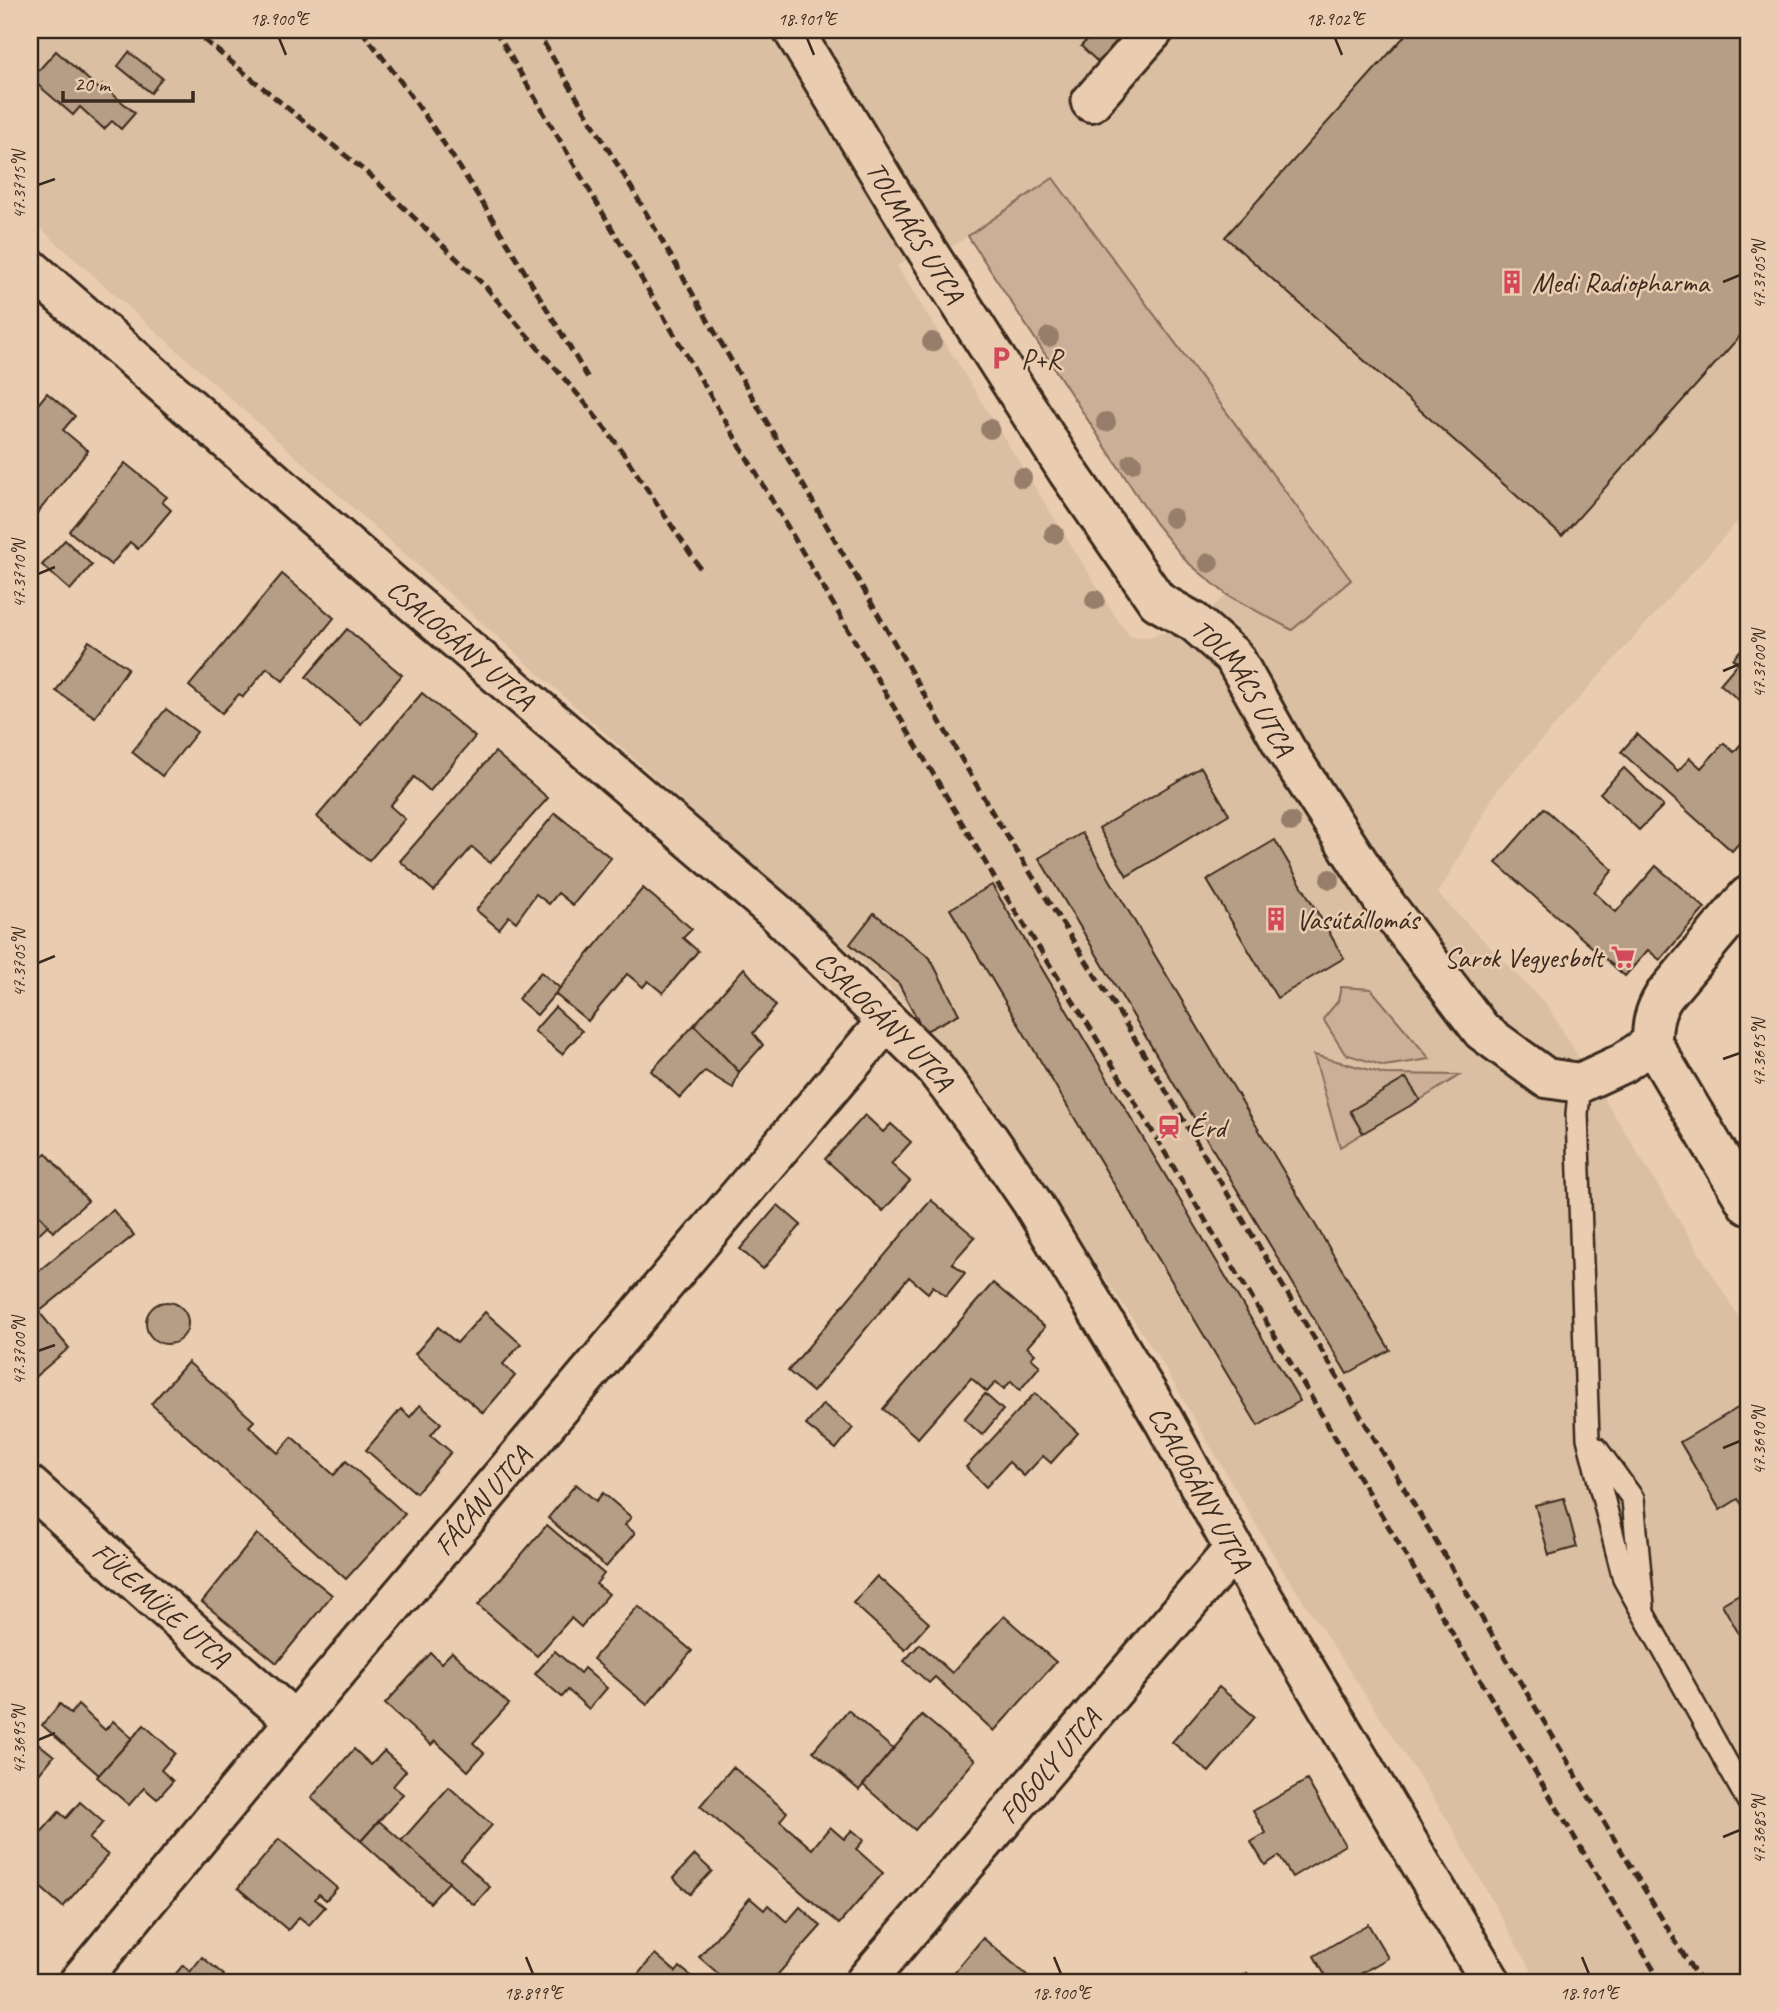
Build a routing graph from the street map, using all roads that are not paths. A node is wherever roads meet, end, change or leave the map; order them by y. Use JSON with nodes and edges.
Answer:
{"nodes":[{"id":1,"x":793,"y":30,"type":"edge"},
{"id":2,"x":1154,"y":30,"type":"edge"},
{"id":3,"x":1091,"y":102,"type":"dead end"},
{"id":4,"x":30,"y":268,"type":"edge"},
{"id":5,"x":1748,"y":895,"type":"edge"},
{"id":6,"x":887,"y":1021,"type":"junction"},
{"id":7,"x":1652,"y":1043,"type":"junction"},
{"id":8,"x":1580,"y":1083,"type":"junction"},
{"id":9,"x":1748,"y":1205,"type":"edge"},
{"id":10,"x":30,"y":1486,"type":"edge"},
{"id":11,"x":1234,"y":1549,"type":"junction"},
{"id":12,"x":295,"y":1721,"type":"junction"},
{"id":13,"x":1748,"y":1801,"type":"edge"},
{"id":14,"x":79,"y":1982,"type":"edge"},
{"id":15,"x":865,"y":1982,"type":"edge"},
{"id":16,"x":1491,"y":1982,"type":"edge"}],
"edges":[{"from":1,"to":8,"type":"street","name":"TOLMÁCS UTCA"},
{"from":2,"to":3,"type":"street"},
{"from":4,"to":6,"type":"street","name":"CSALOGÁNY UTCA"},
{"from":5,"to":7,"type":"street"},
{"from":6,"to":11,"type":"street","name":"CSALOGÁNY UTCA"},
{"from":6,"to":12,"type":"street","name":"FÁCÁN UTCA"},
{"from":7,"to":8,"type":"street"},
{"from":7,"to":9,"type":"street"},
{"from":8,"to":13,"type":"lane"},
{"from":10,"to":12,"type":"street","name":"FÜLEMÜLE UTCA"},
{"from":11,"to":15,"type":"street","name":"FOGOLY UTCA"},
{"from":11,"to":16,"type":"street","name":"CSALOGÁNY UTCA"},
{"from":12,"to":14,"type":"street","name":"FÁCÁN UTCA"}]}
